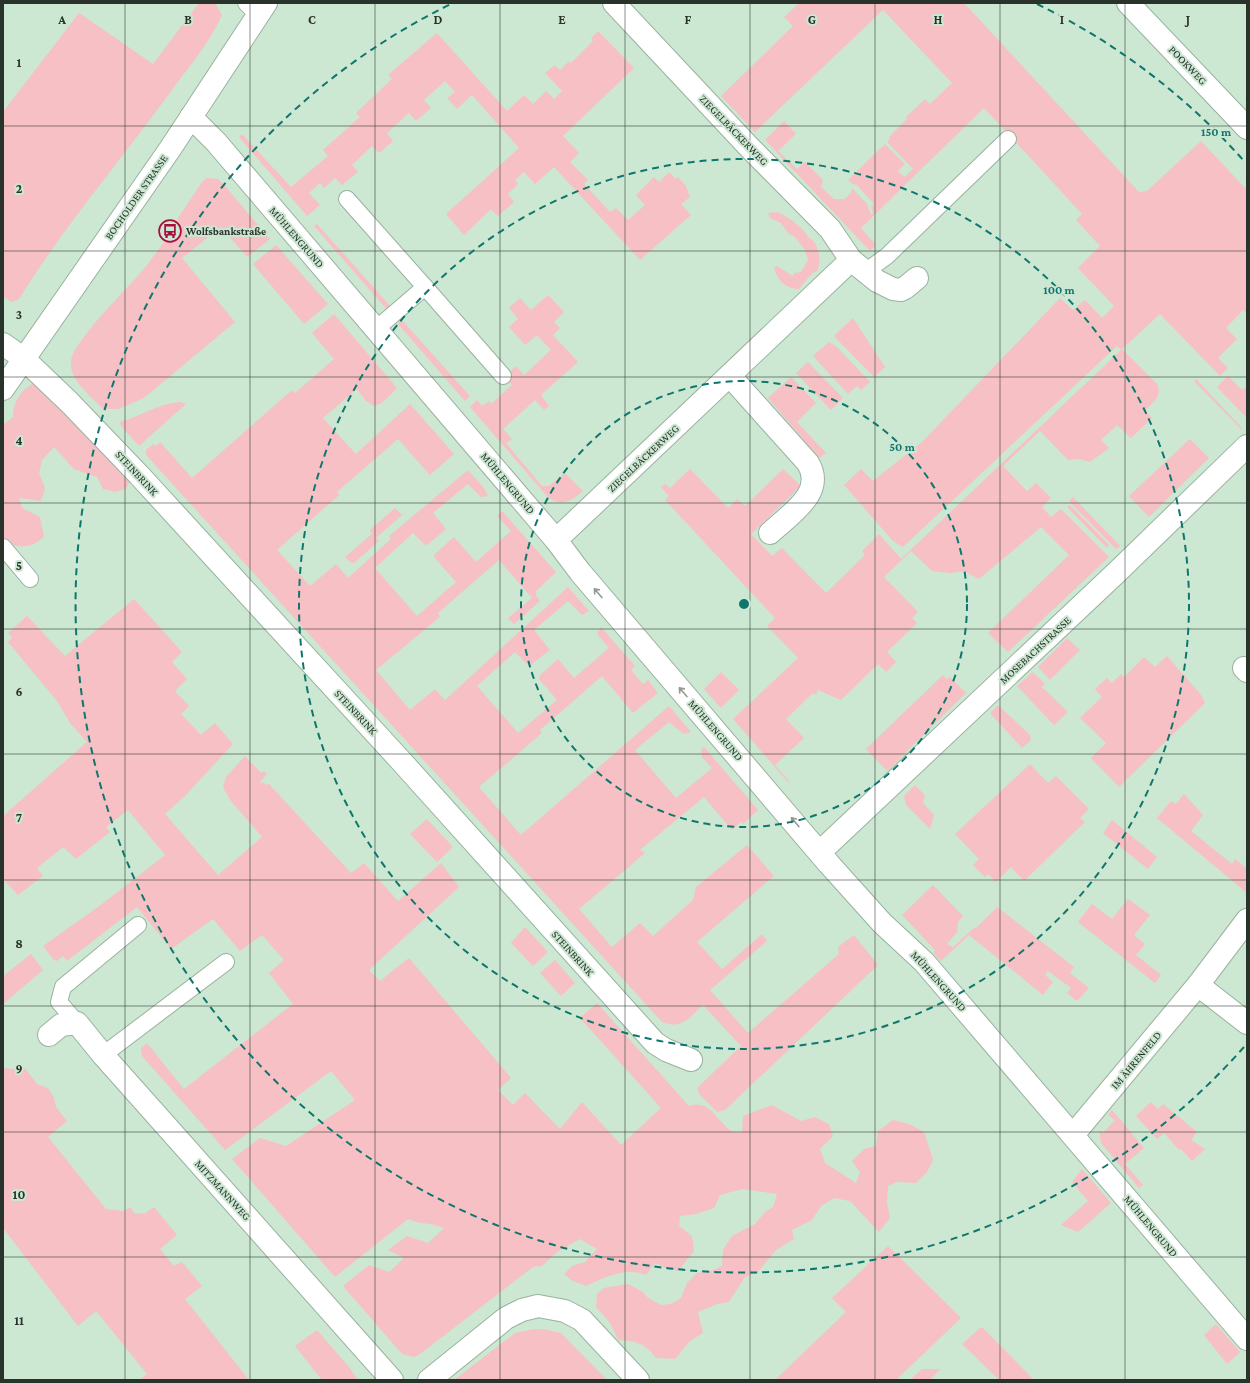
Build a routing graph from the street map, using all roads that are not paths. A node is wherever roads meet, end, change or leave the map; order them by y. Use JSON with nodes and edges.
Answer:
{"nodes":[{"id":1,"x":614,"y":3,"type":"edge"},
{"id":2,"x":1128,"y":3,"type":"edge"},
{"id":3,"x":257,"y":7,"type":"edge"},
{"id":4,"x":191,"y":118,"type":"junction"},
{"id":5,"x":1247,"y":128,"type":"edge"},
{"id":6,"x":1008,"y":139,"type":"dead end"},
{"id":7,"x":347,"y":200,"type":"dead end"},
{"id":8,"x":858,"y":266,"type":"junction"},
{"id":9,"x":917,"y":278,"type":"dead end"},
{"id":10,"x":425,"y":287,"type":"junction"},
{"id":11,"x":376,"y":329,"type":"junction"},
{"id":12,"x":3,"y":344,"type":"edge"},
{"id":13,"x":23,"y":358,"type":"junction"},
{"id":14,"x":503,"y":376,"type":"dead end"},
{"id":15,"x":730,"y":376,"type":"junction"},
{"id":16,"x":3,"y":389,"type":"edge"},
{"id":17,"x":1247,"y":446,"type":"edge"},
{"id":18,"x":770,"y":533,"type":"dead end"},
{"id":19,"x":556,"y":540,"type":"junction"},
{"id":20,"x":3,"y":547,"type":"edge"},
{"id":21,"x":30,"y":579,"type":"dead end"},
{"id":22,"x":820,"y":852,"type":"junction"},
{"id":23,"x":1247,"y":920,"type":"edge"},
{"id":24,"x":138,"y":925,"type":"dead end"},
{"id":25,"x":226,"y":962,"type":"dead end"},
{"id":26,"x":1198,"y":985,"type":"junction"},
{"id":27,"x":77,"y":1023,"type":"junction"},
{"id":28,"x":1247,"y":1023,"type":"edge"},
{"id":29,"x":49,"y":1035,"type":"dead end"},
{"id":30,"x":103,"y":1055,"type":"junction"},
{"id":31,"x":691,"y":1060,"type":"dead end"},
{"id":32,"x":1073,"y":1135,"type":"junction"},
{"id":33,"x":1247,"y":1339,"type":"edge"},
{"id":34,"x":392,"y":1380,"type":"edge"},
{"id":35,"x":429,"y":1380,"type":"edge"},
{"id":36,"x":638,"y":1380,"type":"edge"}],
"edges":[{"from":1,"to":8,"type":"street","name":"ZIEGELBÄCKERWEG"},
{"from":2,"to":5,"type":"street","name":"POOKWEG"},
{"from":3,"to":4,"type":"street","name":"BOCHOLDER STRASSE"},
{"from":4,"to":11,"type":"street","name":"MÜHLENGRUND"},
{"from":4,"to":13,"type":"street","name":"BOCHOLDER STRASSE"},
{"from":6,"to":8,"type":"lane"},
{"from":7,"to":10,"type":"lane"},
{"from":8,"to":9,"type":"street","name":"ZIEGELBÄCKERWEG"},
{"from":8,"to":15,"type":"street","name":"ZIEGELBÄCKERWEG"},
{"from":10,"to":11,"type":"lane"},
{"from":10,"to":14,"type":"lane"},
{"from":11,"to":19,"type":"street","name":"MÜHLENGRUND"},
{"from":12,"to":13,"type":"street"},
{"from":13,"to":16,"type":"street","name":"BOCHOLDER STRASSE"},
{"from":13,"to":31,"type":"street","name":"STEINBRINK"},
{"from":15,"to":18,"type":"street"},
{"from":15,"to":19,"type":"street","name":"ZIEGELBÄCKERWEG"},
{"from":17,"to":22,"type":"street","name":"MOSEBACHSTRASSE"},
{"from":22,"to":19,"type":"street","name":"MÜHLENGRUND","one_way":true},
{"from":20,"to":21,"type":"lane"},
{"from":22,"to":32,"type":"street","name":"MÜHLENGRUND"},
{"from":23,"to":26,"type":"street","name":"IM ÄHRENFELD"},
{"from":24,"to":27,"type":"lane"},
{"from":25,"to":30,"type":"lane"},
{"from":26,"to":28,"type":"street"},
{"from":26,"to":32,"type":"street","name":"IM ÄHRENFELD"},
{"from":27,"to":29,"type":"street"},
{"from":27,"to":30,"type":"street","name":"MITZMANNWEG"},
{"from":30,"to":34,"type":"street","name":"MITZMANNWEG"},
{"from":32,"to":33,"type":"street","name":"MÜHLENGRUND"},
{"from":35,"to":36,"type":"street"}]}
